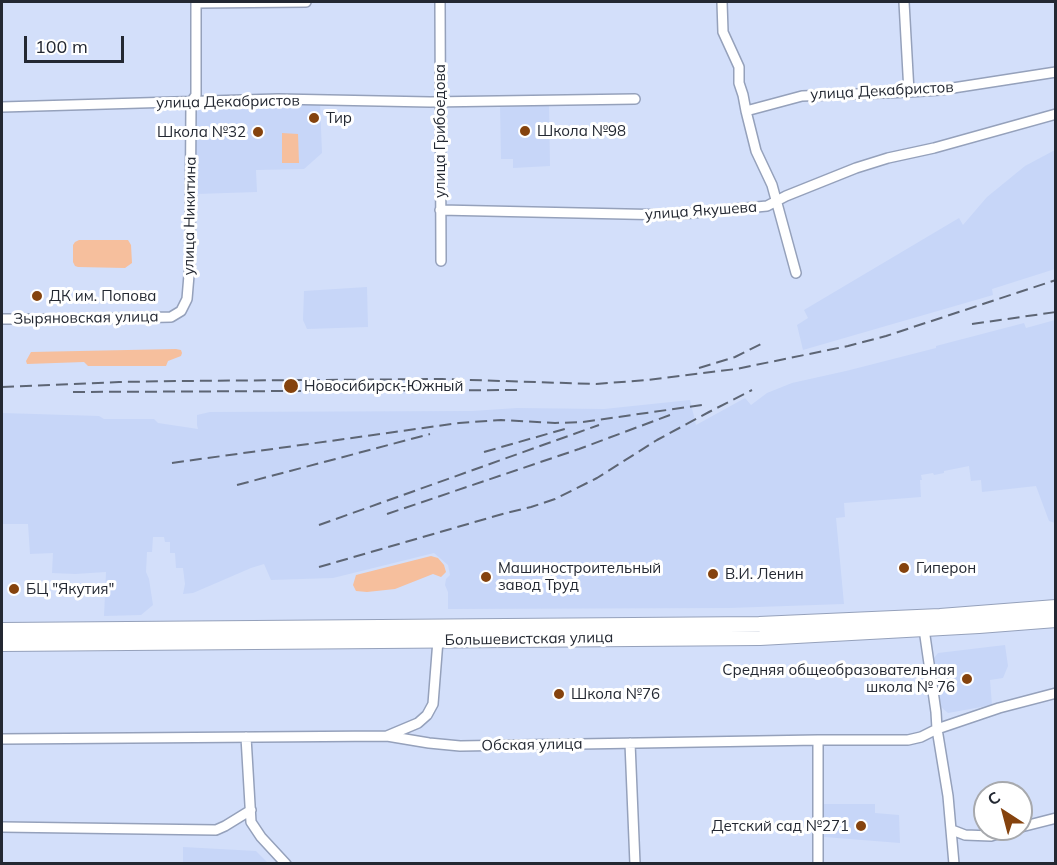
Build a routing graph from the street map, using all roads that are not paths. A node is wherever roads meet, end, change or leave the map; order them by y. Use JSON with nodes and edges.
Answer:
{"nodes":[{"id":1,"x":196,"y":2,"type":"edge"},
{"id":2,"x":306,"y":2,"type":"edge"},
{"id":3,"x":440,"y":2,"type":"edge"},
{"id":4,"x":722,"y":2,"type":"edge"},
{"id":5,"x":903,"y":2,"type":"edge"},
{"id":6,"x":1056,"y":72,"type":"edge"},
{"id":7,"x":909,"y":92,"type":"junction"},
{"id":8,"x":635,"y":99,"type":"dead end"},
{"id":9,"x":191,"y":102,"type":"junction"},
{"id":10,"x":440,"y":102,"type":"junction"},
{"id":11,"x":2,"y":107,"type":"edge"},
{"id":12,"x":746,"y":111,"type":"junction"},
{"id":13,"x":1056,"y":114,"type":"edge"},
{"id":14,"x":776,"y":202,"type":"junction"},
{"id":15,"x":440,"y":210,"type":"junction"},
{"id":16,"x":441,"y":261,"type":"dead end"},
{"id":17,"x":796,"y":273,"type":"dead end"},
{"id":18,"x":171,"y":316,"type":"joint"},
{"id":19,"x":2,"y":319,"type":"edge"},
{"id":20,"x":1056,"y":607,"type":"edge"},
{"id":21,"x":1056,"y":620,"type":"edge"},
{"id":22,"x":924,"y":629,"type":"junction"},
{"id":23,"x":2,"y":630,"type":"edge"},
{"id":24,"x":438,"y":640,"type":"junction"},
{"id":25,"x":2,"y":644,"type":"edge"},
{"id":26,"x":1056,"y":693,"type":"edge"},
{"id":27,"x":937,"y":729,"type":"junction"},
{"id":28,"x":387,"y":736,"type":"junction"},
{"id":29,"x":246,"y":737,"type":"junction"},
{"id":30,"x":2,"y":739,"type":"edge"},
{"id":31,"x":818,"y":740,"type":"junction"},
{"id":32,"x":630,"y":743,"type":"junction"},
{"id":33,"x":251,"y":810,"type":"junction"},
{"id":34,"x":1056,"y":818,"type":"edge"},
{"id":35,"x":1033,"y":824,"type":"edge"},
{"id":36,"x":2,"y":827,"type":"edge"},
{"id":37,"x":952,"y":830,"type":"junction"},
{"id":38,"x":973,"y":835,"type":"edge"},
{"id":39,"x":286,"y":864,"type":"edge"},
{"id":40,"x":635,"y":864,"type":"edge"},
{"id":41,"x":818,"y":864,"type":"edge"},
{"id":42,"x":954,"y":864,"type":"edge"}],
"edges":[{"from":1,"to":2,"type":"street"},
{"from":1,"to":9,"type":"street","name":"улица Никитина"},
{"from":3,"to":10,"type":"street","name":"улица Грибоедова"},
{"from":4,"to":12,"type":"street"},
{"from":5,"to":7,"type":"street"},
{"from":6,"to":7,"type":"street","name":"улица Декабристов"},
{"from":7,"to":12,"type":"street","name":"улица Декабристов"},
{"from":8,"to":10,"type":"street","name":"улица Декабристов"},
{"from":9,"to":10,"type":"street","name":"улица Декабристов"},
{"from":9,"to":11,"type":"street","name":"улица Декабристов"},
{"from":9,"to":18,"type":"street","name":"улица Никитина"},
{"from":10,"to":15,"type":"street","name":"улица Грибоедова"},
{"from":12,"to":14,"type":"street"},
{"from":13,"to":14,"type":"street","name":"улица Якушева"},
{"from":14,"to":15,"type":"street","name":"улица Якушева"},
{"from":14,"to":17,"type":"street"},
{"from":15,"to":16,"type":"street","name":"улица Грибоедова"},
{"from":18,"to":19,"type":"street","name":"Зыряновская улица"},
{"from":20,"to":23,"type":"highway","name":"Большевистская улица"},
{"from":21,"to":22,"type":"highway","name":"Большевистская улица"},
{"from":22,"to":24,"type":"highway","name":"Большевистская улица"},
{"from":22,"to":27,"type":"street"},
{"from":24,"to":25,"type":"highway","name":"Большевистская улица"},
{"from":24,"to":28,"type":"street"},
{"from":26,"to":27,"type":"street","name":"Обская улица"},
{"from":27,"to":31,"type":"street","name":"Обская улица"},
{"from":27,"to":37,"type":"street"},
{"from":28,"to":29,"type":"street","name":"Обская улица"},
{"from":28,"to":32,"type":"street","name":"Обская улица"},
{"from":29,"to":30,"type":"street","name":"Обская улица"},
{"from":29,"to":33,"type":"street"},
{"from":31,"to":32,"type":"street","name":"Обская улица"},
{"from":31,"to":41,"type":"street"},
{"from":32,"to":40,"type":"street"},
{"from":33,"to":36,"type":"street"},
{"from":33,"to":39,"type":"street"},
{"from":34,"to":35,"type":"street"},
{"from":37,"to":38,"type":"street"},
{"from":37,"to":42,"type":"street"}]}
